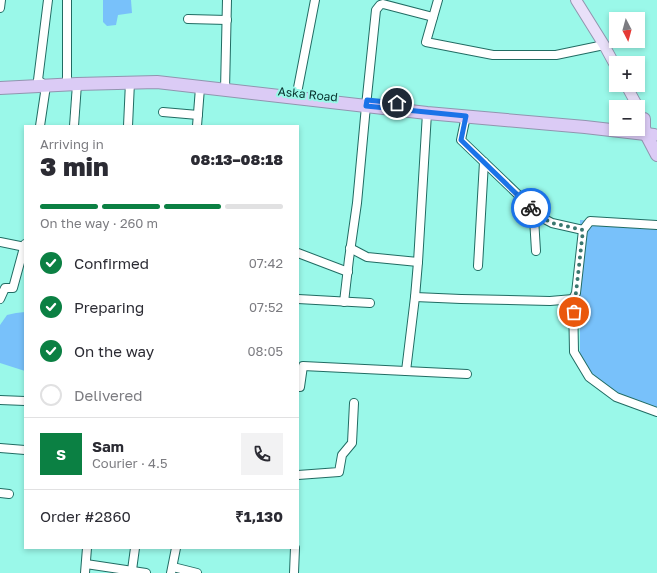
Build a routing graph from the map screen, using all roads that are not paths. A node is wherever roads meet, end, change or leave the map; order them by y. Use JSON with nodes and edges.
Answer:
{"nodes":[{"id":1,"x":1,"y":0,"type":"edge"},
{"id":2,"x":48,"y":0,"type":"edge"},
{"id":3,"x":67,"y":0,"type":"edge"},
{"id":4,"x":227,"y":0,"type":"edge"},
{"id":5,"x":315,"y":0,"type":"edge"},
{"id":6,"x":438,"y":0,"type":"edge"},
{"id":7,"x":576,"y":0,"type":"edge"},
{"id":8,"x":0,"y":8,"type":"edge"},
{"id":9,"x":433,"y":17,"type":"junction"},
{"id":10,"x":188,"y":19,"type":"dead end"},
{"id":11,"x":227,"y":20,"type":"junction"},
{"id":12,"x":604,"y":45,"type":"junction"},
{"id":13,"x":610,"y":56,"type":"edge"},
{"id":14,"x":72,"y":81,"type":"junction"},
{"id":15,"x":130,"y":82,"type":"junction"},
{"id":16,"x":0,"y":83,"type":"edge"},
{"id":17,"x":42,"y":83,"type":"junction"},
{"id":18,"x":0,"y":88,"type":"edge"},
{"id":19,"x":200,"y":88,"type":"junction"},
{"id":20,"x":225,"y":88,"type":"junction"},
{"id":21,"x":297,"y":93,"type":"junction"},
{"id":22,"x":366,"y":103,"type":"junction"},
{"id":23,"x":163,"y":112,"type":"dead end"},
{"id":24,"x":427,"y":113,"type":"junction"},
{"id":25,"x":198,"y":115,"type":"junction"},
{"id":26,"x":466,"y":116,"type":"junction"},
{"id":27,"x":609,"y":124,"type":"edge"},
{"id":28,"x":40,"y":125,"type":"edge"},
{"id":29,"x":74,"y":125,"type":"edge"},
{"id":30,"x":128,"y":125,"type":"edge"},
{"id":31,"x":197,"y":125,"type":"edge"},
{"id":32,"x":647,"y":130,"type":"edge"},
{"id":33,"x":657,"y":155,"type":"edge"},
{"id":34,"x":484,"y":162,"type":"junction"},
{"id":35,"x":533,"y":213,"type":"junction"},
{"id":36,"x":657,"y":225,"type":"edge"},
{"id":37,"x":583,"y":230,"type":"junction"},
{"id":38,"x":0,"y":242,"type":"edge"},
{"id":39,"x":24,"y":246,"type":"edge"},
{"id":40,"x":350,"y":248,"type":"junction"},
{"id":41,"x":24,"y":250,"type":"edge"},
{"id":42,"x":536,"y":251,"type":"dead end"},
{"id":43,"x":299,"y":253,"type":"edge"},
{"id":44,"x":418,"y":262,"type":"junction"},
{"id":45,"x":478,"y":266,"type":"dead end"},
{"id":46,"x":348,"y":272,"type":"junction"},
{"id":47,"x":415,"y":296,"type":"junction"},
{"id":48,"x":299,"y":299,"type":"edge"},
{"id":49,"x":574,"y":299,"type":"junction"},
{"id":50,"x":0,"y":300,"type":"edge"},
{"id":51,"x":344,"y":302,"type":"junction"},
{"id":52,"x":370,"y":303,"type":"dead end"},
{"id":53,"x":406,"y":371,"type":"junction"},
{"id":54,"x":467,"y":374,"type":"dead end"},
{"id":55,"x":299,"y":387,"type":"edge"},
{"id":56,"x":0,"y":400,"type":"edge"},
{"id":57,"x":24,"y":401,"type":"edge"},
{"id":58,"x":354,"y":403,"type":"dead end"},
{"id":59,"x":657,"y":412,"type":"edge"},
{"id":60,"x":0,"y":448,"type":"edge"},
{"id":61,"x":24,"y":450,"type":"edge"},
{"id":62,"x":299,"y":475,"type":"edge"},
{"id":63,"x":87,"y":549,"type":"edge"},
{"id":64,"x":135,"y":549,"type":"edge"},
{"id":65,"x":176,"y":549,"type":"edge"},
{"id":66,"x":295,"y":549,"type":"edge"},
{"id":67,"x":86,"y":564,"type":"junction"},
{"id":68,"x":132,"y":570,"type":"junction"},
{"id":69,"x":172,"y":570,"type":"edge"},
{"id":70,"x":85,"y":573,"type":"edge"},
{"id":71,"x":146,"y":573,"type":"edge"},
{"id":72,"x":197,"y":573,"type":"edge"},
{"id":73,"x":294,"y":573,"type":"edge"}],
"edges":[{"from":1,"to":8,"type":"street"},
{"from":2,"to":17,"type":"street"},
{"from":3,"to":14,"type":"street"},
{"from":4,"to":11,"type":"street"},
{"from":5,"to":21,"type":"street"},
{"from":6,"to":9,"type":"street"},
{"from":7,"to":12,"type":"main road"},
{"from":9,"to":12,"type":"street"},
{"from":9,"to":22,"type":"street"},
{"from":10,"to":11,"type":"street"},
{"from":11,"to":20,"type":"street"},
{"from":12,"to":13,"type":"main road"},
{"from":14,"to":15,"type":"highway"},
{"from":14,"to":17,"type":"highway","name":"Aska Road"},
{"from":14,"to":20,"type":"highway","name":"Aska Road"},
{"from":14,"to":29,"type":"street"},
{"from":15,"to":19,"type":"highway"},
{"from":15,"to":30,"type":"street"},
{"from":16,"to":17,"type":"highway","name":"Aska Road"},
{"from":17,"to":18,"type":"highway"},
{"from":17,"to":28,"type":"street"},
{"from":19,"to":20,"type":"highway"},
{"from":19,"to":25,"type":"street"},
{"from":20,"to":21,"type":"highway","name":"Aska Road"},
{"from":20,"to":22,"type":"highway"},
{"from":21,"to":22,"type":"highway","name":"Aska Road"},
{"from":22,"to":24,"type":"highway"},
{"from":22,"to":27,"type":"highway","name":"Aska Road"},
{"from":22,"to":40,"type":"street"},
{"from":23,"to":25,"type":"street"},
{"from":24,"to":26,"type":"highway"},
{"from":24,"to":44,"type":"street"},
{"from":25,"to":31,"type":"street"},
{"from":26,"to":32,"type":"highway"},
{"from":26,"to":34,"type":"street"},
{"from":32,"to":33,"type":"highway"},
{"from":34,"to":35,"type":"street"},
{"from":34,"to":45,"type":"street"},
{"from":35,"to":37,"type":"street"},
{"from":35,"to":42,"type":"street"},
{"from":36,"to":37,"type":"street"},
{"from":37,"to":49,"type":"street"},
{"from":38,"to":39,"type":"street"},
{"from":40,"to":44,"type":"street"},
{"from":40,"to":46,"type":"street"},
{"from":41,"to":50,"type":"street"},
{"from":43,"to":46,"type":"street"},
{"from":44,"to":47,"type":"street"},
{"from":46,"to":51,"type":"street"},
{"from":47,"to":49,"type":"street"},
{"from":47,"to":53,"type":"street"},
{"from":48,"to":51,"type":"street"},
{"from":49,"to":59,"type":"street"},
{"from":51,"to":52,"type":"street"},
{"from":53,"to":54,"type":"street"},
{"from":53,"to":55,"type":"street"},
{"from":56,"to":57,"type":"street"},
{"from":58,"to":62,"type":"street"},
{"from":60,"to":61,"type":"street"},
{"from":63,"to":67,"type":"street"},
{"from":64,"to":68,"type":"street"},
{"from":65,"to":69,"type":"street"},
{"from":66,"to":73,"type":"street"},
{"from":67,"to":68,"type":"street"},
{"from":67,"to":70,"type":"street"},
{"from":68,"to":71,"type":"street"},
{"from":69,"to":72,"type":"street"}]}
